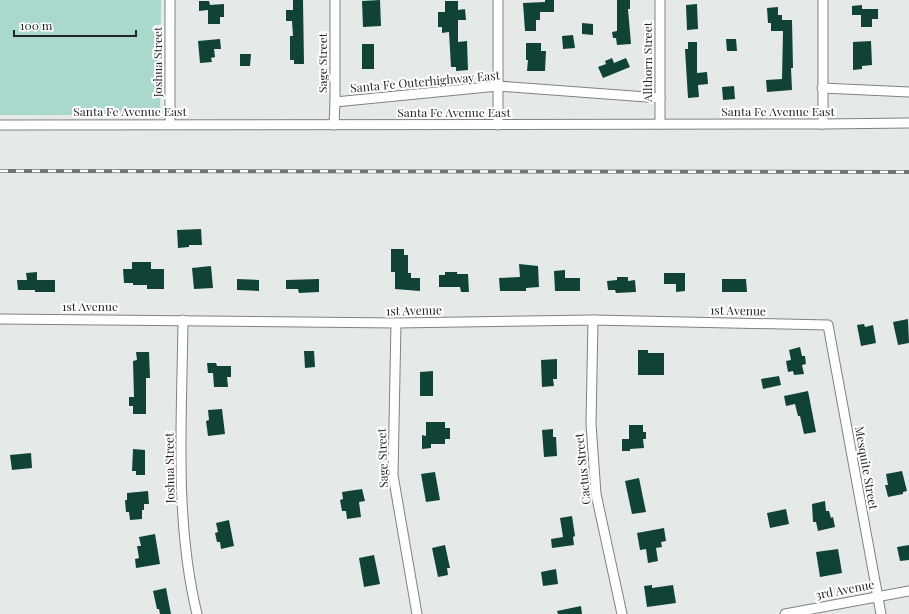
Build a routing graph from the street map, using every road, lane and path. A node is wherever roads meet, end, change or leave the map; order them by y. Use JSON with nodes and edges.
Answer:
{"nodes":[{"id":1,"x":170,"y":0,"type":"edge"},
{"id":2,"x":335,"y":0,"type":"edge"},
{"id":3,"x":498,"y":0,"type":"edge"},
{"id":4,"x":660,"y":0,"type":"edge"},
{"id":5,"x":823,"y":0,"type":"edge"},
{"id":6,"x":498,"y":86,"type":"junction"},
{"id":7,"x":822,"y":88,"type":"junction"},
{"id":8,"x":909,"y":92,"type":"edge"},
{"id":9,"x":660,"y":98,"type":"junction"},
{"id":10,"x":335,"y":102,"type":"junction"},
{"id":11,"x":909,"y":123,"type":"edge"},
{"id":12,"x":170,"y":124,"type":"junction"},
{"id":13,"x":660,"y":124,"type":"junction"},
{"id":14,"x":823,"y":124,"type":"junction"},
{"id":15,"x":0,"y":125,"type":"edge"},
{"id":16,"x":334,"y":125,"type":"junction"},
{"id":17,"x":498,"y":125,"type":"junction"},
{"id":18,"x":0,"y":318,"type":"edge"},
{"id":19,"x":183,"y":320,"type":"junction"},
{"id":20,"x":593,"y":320,"type":"junction"},
{"id":21,"x":396,"y":323,"type":"junction"},
{"id":22,"x":828,"y":326,"type":"joint"},
{"id":23,"x":909,"y":591,"type":"edge"},
{"id":24,"x":878,"y":596,"type":"junction"},
{"id":25,"x":196,"y":614,"type":"edge"},
{"id":26,"x":417,"y":614,"type":"edge"},
{"id":27,"x":622,"y":614,"type":"edge"},
{"id":28,"x":785,"y":614,"type":"edge"},
{"id":29,"x":881,"y":614,"type":"edge"}],
"edges":[{"from":1,"to":12,"type":"street","name":"Joshua Street"},
{"from":2,"to":10,"type":"street","name":"Sage Street"},
{"from":3,"to":6,"type":"street"},
{"from":4,"to":9,"type":"street","name":"Allthorn Street"},
{"from":5,"to":7,"type":"street"},
{"from":6,"to":9,"type":"street","name":"Santa Fe Outerhighway East"},
{"from":6,"to":10,"type":"street","name":"Santa Fe Outerhighway East"},
{"from":6,"to":17,"type":"street"},
{"from":7,"to":8,"type":"street"},
{"from":7,"to":14,"type":"street"},
{"from":9,"to":13,"type":"street","name":"Allthorn Street"},
{"from":10,"to":16,"type":"street","name":"Sage Street"},
{"from":11,"to":14,"type":"street","name":"Santa Fe Avenue East"},
{"from":12,"to":15,"type":"street","name":"Santa Fe Avenue East"},
{"from":12,"to":16,"type":"street","name":"Santa Fe Avenue East"},
{"from":13,"to":14,"type":"street","name":"Santa Fe Avenue East"},
{"from":13,"to":17,"type":"street","name":"Santa Fe Avenue East"},
{"from":16,"to":17,"type":"street","name":"Santa Fe Avenue East"},
{"from":18,"to":19,"type":"street","name":"1st Avenue"},
{"from":19,"to":21,"type":"street","name":"1st Avenue"},
{"from":19,"to":25,"type":"street","name":"Joshua Street"},
{"from":20,"to":21,"type":"street","name":"1st Avenue"},
{"from":20,"to":22,"type":"street","name":"1st Avenue"},
{"from":20,"to":27,"type":"street","name":"Cactus Street"},
{"from":21,"to":26,"type":"street","name":"Sage Street"},
{"from":22,"to":24,"type":"street","name":"Mesquite Street"},
{"from":23,"to":24,"type":"street","name":"3rd Avenue"},
{"from":24,"to":28,"type":"street","name":"3rd Avenue"},
{"from":24,"to":29,"type":"street","name":"Mesquite Street"}]}
